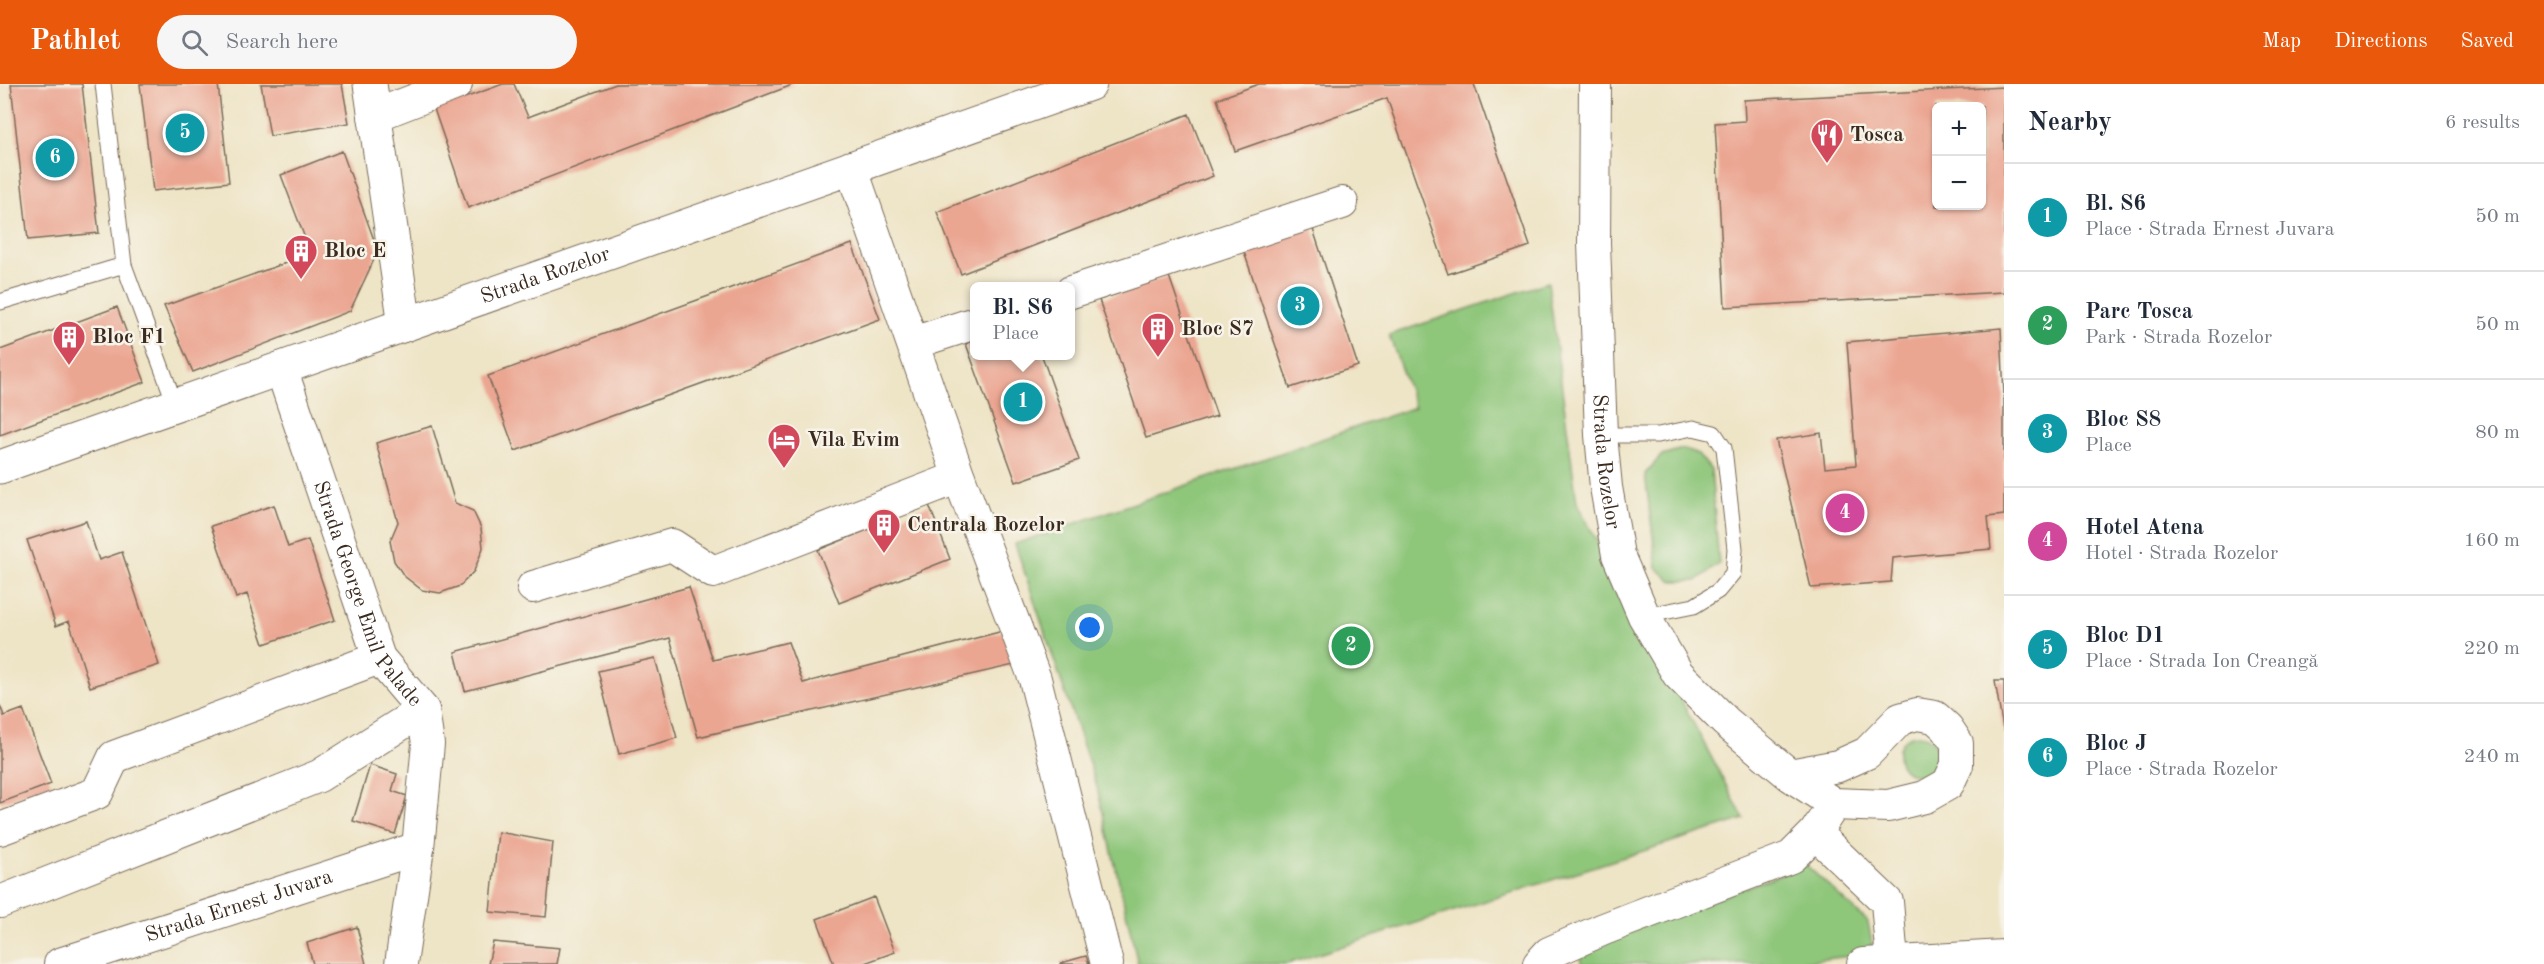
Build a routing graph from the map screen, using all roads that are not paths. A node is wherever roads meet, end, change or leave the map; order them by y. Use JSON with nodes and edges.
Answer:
{"nodes":[{"id":1,"x":102,"y":84,"type":"edge"},
{"id":2,"x":370,"y":84,"type":"edge"},
{"id":3,"x":456,"y":84,"type":"edge"},
{"id":4,"x":1090,"y":84,"type":"edge"},
{"id":5,"x":1595,"y":84,"type":"edge"},
{"id":6,"x":374,"y":116,"type":"junction"},
{"id":7,"x":851,"y":168,"type":"junction"},
{"id":8,"x":1342,"y":203,"type":"dead end"},
{"id":9,"x":124,"y":265,"type":"junction"},
{"id":10,"x":1075,"y":290,"type":"edge"},
{"id":11,"x":0,"y":302,"type":"edge"},
{"id":12,"x":405,"y":325,"type":"junction"},
{"id":13,"x":970,"y":325,"type":"edge"},
{"id":14,"x":913,"y":343,"type":"junction"},
{"id":15,"x":281,"y":368,"type":"junction"},
{"id":16,"x":176,"y":404,"type":"junction"},
{"id":17,"x":1601,"y":435,"type":"junction"},
{"id":18,"x":0,"y":467,"type":"edge"},
{"id":19,"x":959,"y":477,"type":"junction"},
{"id":20,"x":533,"y":587,"type":"dead end"},
{"id":21,"x":1644,"y":616,"type":"junction"},
{"id":22,"x":379,"y":658,"type":"junction"},
{"id":23,"x":423,"y":710,"type":"junction"},
{"id":24,"x":1790,"y":775,"type":"junction"},
{"id":25,"x":1834,"y":804,"type":"junction"},
{"id":26,"x":0,"y":830,"type":"edge"},
{"id":27,"x":1815,"y":833,"type":"junction"},
{"id":28,"x":418,"y":848,"type":"junction"},
{"id":29,"x":0,"y":903,"type":"edge"},
{"id":30,"x":2004,"y":956,"type":"edge"},
{"id":31,"x":1877,"y":962,"type":"edge"},
{"id":32,"x":60,"y":964,"type":"edge"},
{"id":33,"x":401,"y":964,"type":"edge"},
{"id":34,"x":1107,"y":964,"type":"edge"},
{"id":35,"x":1539,"y":964,"type":"edge"}],
"edges":[{"from":1,"to":9,"type":"lane"},
{"from":2,"to":6,"type":"street"},
{"from":3,"to":6,"type":"street"},
{"from":4,"to":7,"type":"street","name":"Strada Rozelor"},
{"from":5,"to":17,"type":"street","name":"Strada Rozelor"},
{"from":6,"to":12,"type":"street"},
{"from":7,"to":12,"type":"street","name":"Strada Rozelor"},
{"from":7,"to":14,"type":"street"},
{"from":8,"to":10,"type":"street"},
{"from":9,"to":11,"type":"lane"},
{"from":9,"to":16,"type":"lane"},
{"from":12,"to":15,"type":"street","name":"Strada Rozelor"},
{"from":13,"to":14,"type":"street"},
{"from":14,"to":19,"type":"street"},
{"from":15,"to":16,"type":"street","name":"Strada Rozelor"},
{"from":15,"to":22,"type":"street","name":"Strada George Emil Palade"},
{"from":16,"to":18,"type":"street","name":"Strada Rozelor"},
{"from":17,"to":21,"type":"street","name":"Strada Rozelor"},
{"from":17,"to":21,"type":"lane"},
{"from":19,"to":20,"type":"street"},
{"from":19,"to":34,"type":"street"},
{"from":21,"to":24,"type":"street","name":"Strada Rozelor"},
{"from":22,"to":23,"type":"street","name":"Strada George Emil Palade"},
{"from":22,"to":26,"type":"street"},
{"from":23,"to":28,"type":"street","name":"Strada George Emil Palade"},
{"from":23,"to":29,"type":"street"},
{"from":24,"to":25,"type":"street","name":"Strada Rozelor"},
{"from":24,"to":25,"type":"street"},
{"from":25,"to":27,"type":"street"},
{"from":27,"to":31,"type":"street"},
{"from":27,"to":35,"type":"street"},
{"from":28,"to":32,"type":"street","name":"Strada Ernest Juvara"},
{"from":28,"to":33,"type":"street","name":"Strada George Emil Palade"},
{"from":30,"to":31,"type":"street"}]}
